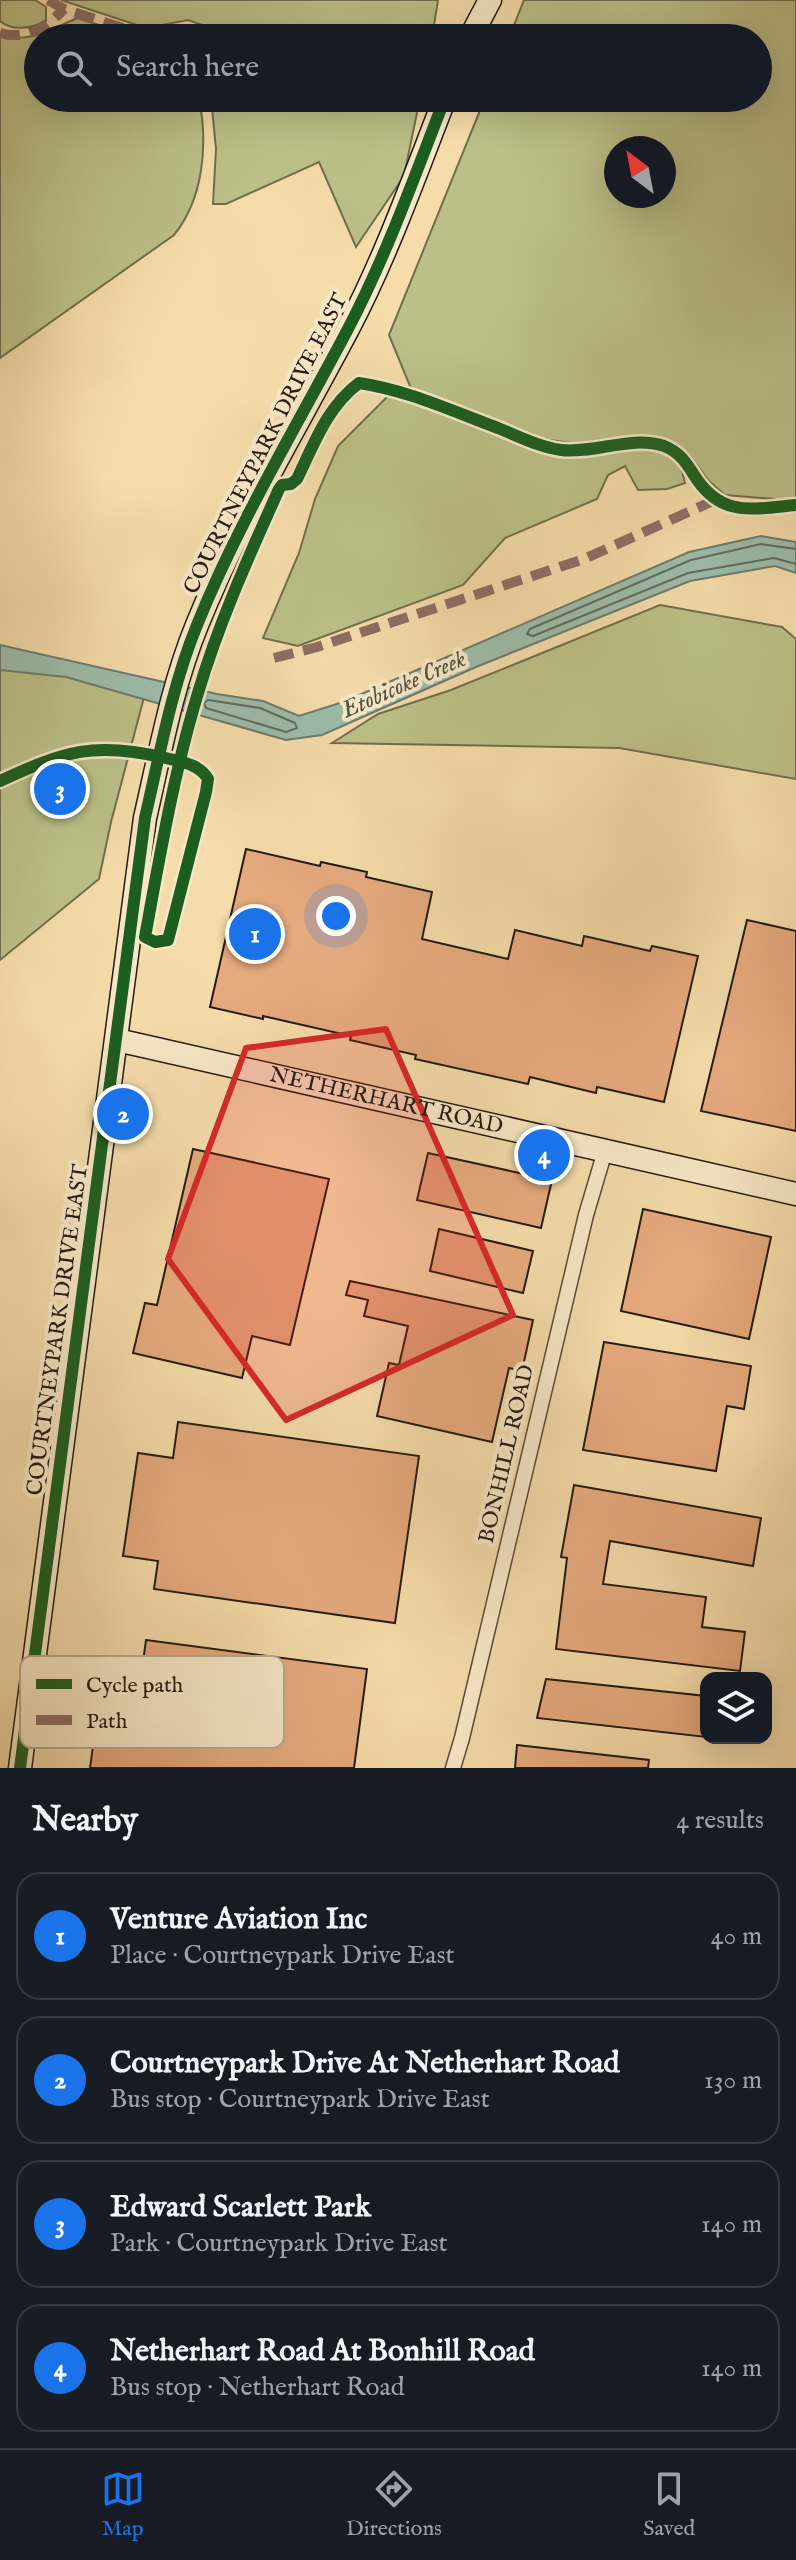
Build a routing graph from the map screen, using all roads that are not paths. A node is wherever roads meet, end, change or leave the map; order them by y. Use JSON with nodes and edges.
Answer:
{"nodes":[{"id":1,"x":474,"y":0,"type":"edge"},
{"id":2,"x":490,"y":0,"type":"edge"},
{"id":3,"x":470,"y":24,"type":"edge"},
{"id":4,"x":476,"y":24,"type":"edge"},
{"id":5,"x":439,"y":112,"type":"edge"},
{"id":6,"x":117,"y":1040,"type":"junction"},
{"id":7,"x":605,"y":1151,"type":"junction"},
{"id":8,"x":796,"y":1194,"type":"edge"},
{"id":9,"x":35,"y":1656,"type":"edge"},
{"id":10,"x":23,"y":1748,"type":"edge"},
{"id":11,"x":20,"y":1768,"type":"edge"},
{"id":12,"x":453,"y":1768,"type":"edge"}],
"edges":[{"from":1,"to":3,"type":"street"},
{"from":2,"to":4,"type":"street"},
{"from":5,"to":6,"type":"street","name":"COURTNEYPARK DRIVE EAST"},
{"from":6,"to":7,"type":"street","name":"NETHERHART ROAD"},
{"from":6,"to":9,"type":"street","name":"COURTNEYPARK DRIVE EAST"},
{"from":7,"to":8,"type":"street","name":"NETHERHART ROAD"},
{"from":7,"to":12,"type":"street","name":"BONHILL ROAD"},
{"from":10,"to":11,"type":"street","name":"COURTNEYPARK DRIVE EAST"}]}
